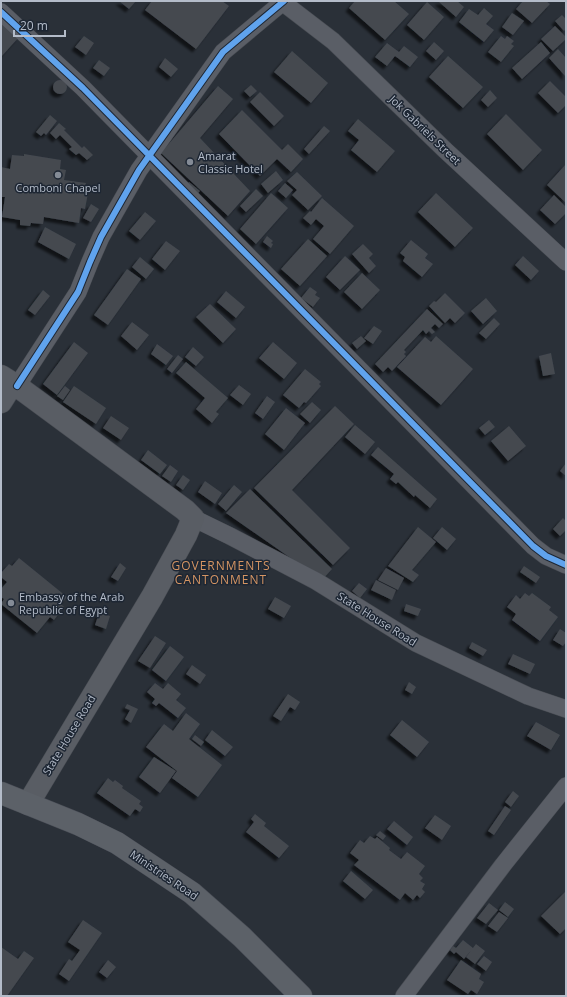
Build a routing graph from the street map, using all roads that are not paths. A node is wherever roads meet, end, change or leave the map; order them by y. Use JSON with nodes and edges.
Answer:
{"nodes":[{"id":1,"x":283,"y":1,"type":"edge"},
{"id":2,"x":1,"y":12,"type":"edge"},
{"id":3,"x":150,"y":156,"type":"junction"},
{"id":4,"x":566,"y":262,"type":"edge"},
{"id":5,"x":10,"y":382,"type":"edge"},
{"id":6,"x":1,"y":402,"type":"edge"},
{"id":7,"x":193,"y":518,"type":"junction"},
{"id":8,"x":566,"y":565,"type":"edge"},
{"id":9,"x":566,"y":709,"type":"edge"},
{"id":10,"x":566,"y":786,"type":"edge"},
{"id":11,"x":1,"y":793,"type":"edge"},
{"id":12,"x":28,"y":804,"type":"junction"},
{"id":13,"x":301,"y":996,"type":"edge"},
{"id":14,"x":404,"y":996,"type":"edge"}],
"edges":[{"from":1,"to":3,"type":"street"},
{"from":1,"to":4,"type":"street","name":"Jok Gabriels Street"},
{"from":2,"to":3,"type":"street"},
{"from":3,"to":5,"type":"street"},
{"from":3,"to":8,"type":"street"},
{"from":5,"to":6,"type":"main road"},
{"from":5,"to":7,"type":"main road","name":"State House Road"},
{"from":7,"to":9,"type":"street","name":"State House Road"},
{"from":7,"to":12,"type":"main road","name":"State House Road"},
{"from":10,"to":14,"type":"street"},
{"from":11,"to":12,"type":"main road","name":"Ministries Road"},
{"from":12,"to":13,"type":"main road","name":"Ministries Road"}]}
